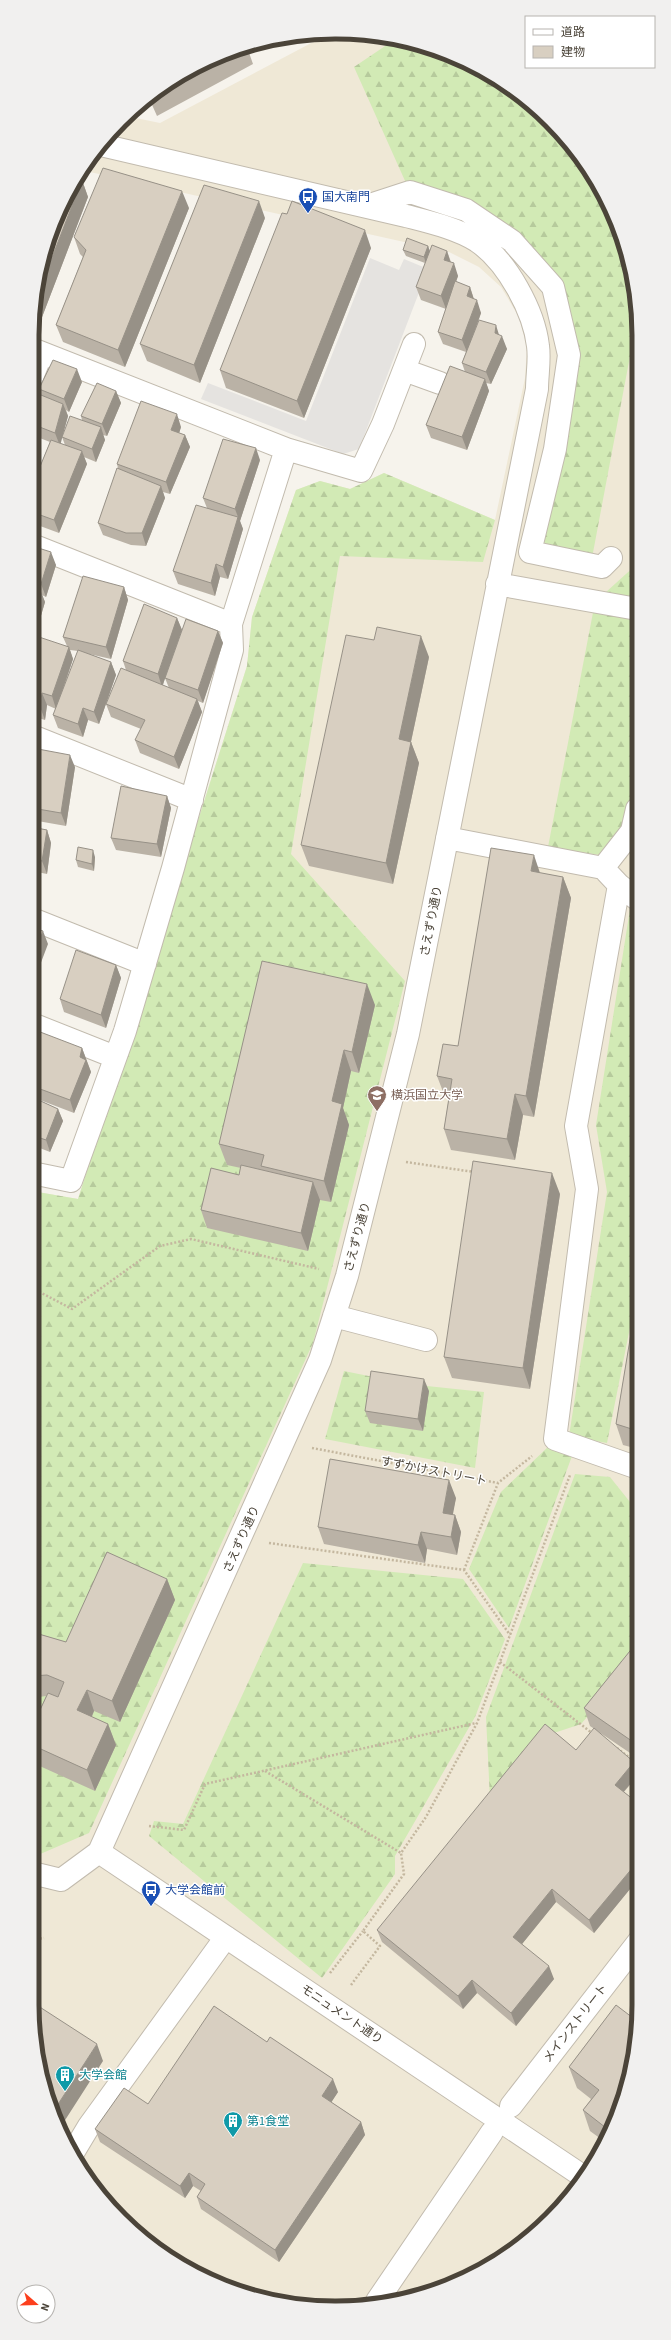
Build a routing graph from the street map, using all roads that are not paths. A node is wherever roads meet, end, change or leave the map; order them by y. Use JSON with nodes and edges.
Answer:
{"nodes":[{"id":1,"x":107,"y":146,"type":"edge"},
{"id":2,"x":367,"y":206,"type":"junction"},
{"id":3,"x":414,"y":344,"type":"dead end"},
{"id":4,"x":39,"y":352,"type":"edge"},
{"id":5,"x":404,"y":370,"type":"junction"},
{"id":6,"x":440,"y":383,"type":"dead end"},
{"id":7,"x":286,"y":450,"type":"junction"},
{"id":8,"x":39,"y":548,"type":"edge"},
{"id":9,"x":611,"y":558,"type":"dead end"},
{"id":10,"x":497,"y":584,"type":"junction"},
{"id":11,"x":632,"y":608,"type":"edge"},
{"id":12,"x":230,"y":624,"type":"junction"},
{"id":13,"x":39,"y":739,"type":"edge"},
{"id":14,"x":192,"y":800,"type":"junction"},
{"id":15,"x":632,"y":831,"type":"edge"},
{"id":16,"x":447,"y":838,"type":"junction"},
{"id":17,"x":603,"y":868,"type":"junction"},
{"id":18,"x":619,"y":885,"type":"junction"},
{"id":19,"x":632,"y":896,"type":"edge"},
{"id":20,"x":39,"y":922,"type":"edge"},
{"id":21,"x":145,"y":964,"type":"junction"},
{"id":22,"x":39,"y":1027,"type":"edge"},
{"id":23,"x":115,"y":1057,"type":"junction"},
{"id":24,"x":39,"y":1174,"type":"edge"},
{"id":25,"x":334,"y":1316,"type":"junction"},
{"id":26,"x":426,"y":1340,"type":"dead end"},
{"id":27,"x":632,"y":1466,"type":"edge"},
{"id":28,"x":99,"y":1852,"type":"junction"},
{"id":29,"x":39,"y":1875,"type":"edge"},
{"id":30,"x":226,"y":1937,"type":"junction"},
{"id":31,"x":632,"y":1950,"type":"edge"},
{"id":32,"x":511,"y":2106,"type":"dead end"},
{"id":33,"x":492,"y":2132,"type":"dead end"},
{"id":34,"x":76,"y":2148,"type":"edge"},
{"id":35,"x":579,"y":2174,"type":"edge"},
{"id":36,"x":380,"y":2297,"type":"edge"}],
"edges":[{"from":1,"to":2,"type":"street","name":"さえずり通り"},
{"from":2,"to":9,"type":"street"},
{"from":2,"to":10,"type":"street","name":"さえずり通り"},
{"from":3,"to":5,"type":"street"},
{"from":4,"to":7,"type":"street"},
{"from":5,"to":6,"type":"street"},
{"from":5,"to":7,"type":"street"},
{"from":7,"to":12,"type":"street"},
{"from":8,"to":12,"type":"street"},
{"from":10,"to":11,"type":"street"},
{"from":10,"to":16,"type":"street","name":"さえずり通り"},
{"from":12,"to":14,"type":"street"},
{"from":13,"to":14,"type":"street"},
{"from":14,"to":21,"type":"street"},
{"from":15,"to":17,"type":"street"},
{"from":16,"to":17,"type":"street"},
{"from":16,"to":25,"type":"street","name":"さえずり通り"},
{"from":17,"to":18,"type":"street"},
{"from":18,"to":19,"type":"street"},
{"from":18,"to":27,"type":"street"},
{"from":20,"to":21,"type":"street"},
{"from":21,"to":23,"type":"street"},
{"from":22,"to":23,"type":"street"},
{"from":23,"to":24,"type":"street"},
{"from":25,"to":26,"type":"street"},
{"from":25,"to":28,"type":"street","name":"さえずり通り"},
{"from":28,"to":29,"type":"street"},
{"from":28,"to":30,"type":"street","name":"モニュメント通り"},
{"from":30,"to":34,"type":"street"},
{"from":30,"to":35,"type":"street","name":"モニュメント通り"},
{"from":31,"to":32,"type":"street","name":"メインストリート"},
{"from":33,"to":36,"type":"street"}]}
